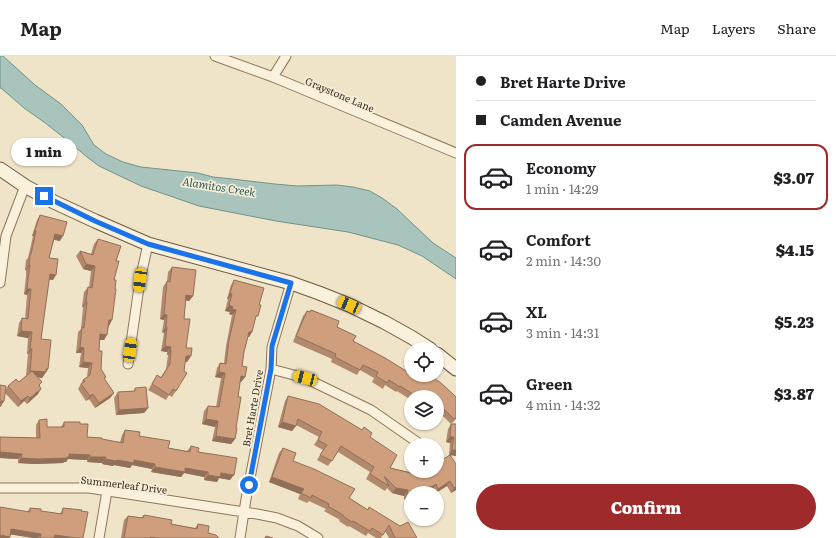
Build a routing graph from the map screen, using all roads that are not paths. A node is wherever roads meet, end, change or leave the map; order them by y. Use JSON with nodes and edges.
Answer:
{"nodes":[{"id":1,"x":215,"y":56,"type":"edge"},
{"id":2,"x":286,"y":56,"type":"edge"},
{"id":3,"x":273,"y":77,"type":"junction"},
{"id":4,"x":456,"y":153,"type":"edge"},
{"id":5,"x":0,"y":169,"type":"edge"},
{"id":6,"x":25,"y":186,"type":"junction"},
{"id":7,"x":148,"y":244,"type":"junction"},
{"id":8,"x":0,"y":283,"type":"edge"},
{"id":9,"x":291,"y":283,"type":"junction"},
{"id":10,"x":420,"y":342,"type":"edge"},
{"id":11,"x":444,"y":360,"type":"edge"},
{"id":12,"x":128,"y":364,"type":"dead end"},
{"id":13,"x":271,"y":369,"type":"junction"},
{"id":14,"x":456,"y":369,"type":"edge"},
{"id":15,"x":411,"y":438,"type":"edge"},
{"id":16,"x":0,"y":488,"type":"edge"},
{"id":17,"x":107,"y":490,"type":"junction"},
{"id":18,"x":244,"y":512,"type":"junction"},
{"id":19,"x":99,"y":538,"type":"edge"},
{"id":20,"x":240,"y":538,"type":"edge"},
{"id":21,"x":318,"y":538,"type":"edge"}],
"edges":[{"from":1,"to":3,"type":"street","name":"Graystone Lane"},
{"from":2,"to":3,"type":"street"},
{"from":3,"to":4,"type":"street","name":"Graystone Lane"},
{"from":5,"to":6,"type":"street"},
{"from":6,"to":7,"type":"street"},
{"from":6,"to":8,"type":"street"},
{"from":7,"to":9,"type":"street"},
{"from":7,"to":12,"type":"street"},
{"from":9,"to":10,"type":"street"},
{"from":9,"to":13,"type":"street","name":"Bret Harte Drive"},
{"from":11,"to":14,"type":"street"},
{"from":13,"to":15,"type":"street"},
{"from":13,"to":18,"type":"street","name":"Bret Harte Drive"},
{"from":16,"to":17,"type":"street","name":"Summerleaf Drive"},
{"from":17,"to":18,"type":"street","name":"Summerleaf Drive"},
{"from":17,"to":19,"type":"street"},
{"from":18,"to":20,"type":"street","name":"Bret Harte Drive"},
{"from":18,"to":21,"type":"street","name":"Summerleaf Drive"}]}
